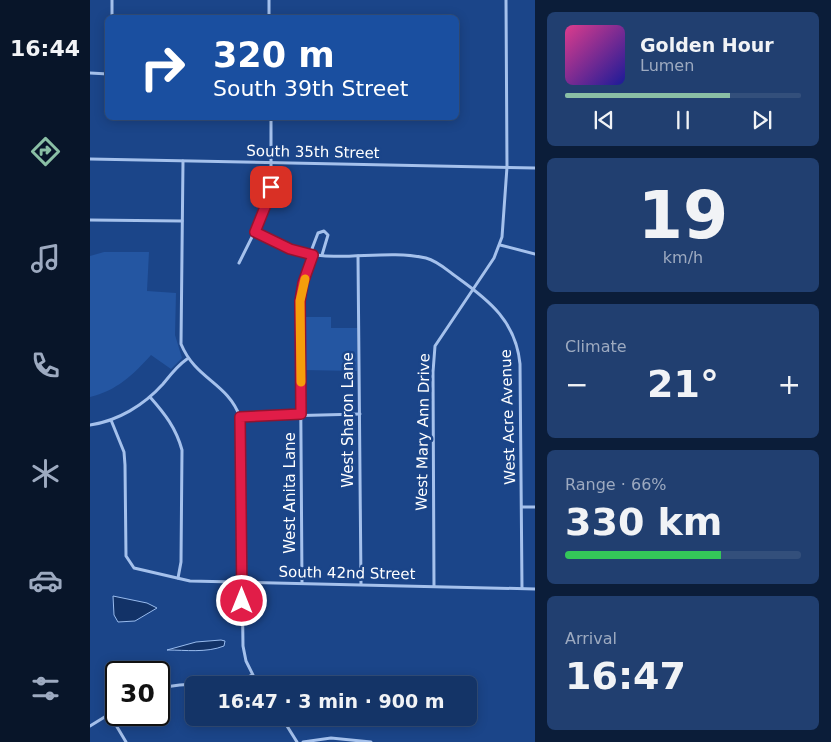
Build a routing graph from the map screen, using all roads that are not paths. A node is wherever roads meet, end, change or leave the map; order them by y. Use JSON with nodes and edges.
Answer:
{"nodes":[{"id":1,"x":112,"y":0,"type":"edge"},
{"id":2,"x":270,"y":0,"type":"edge"},
{"id":3,"x":506,"y":0,"type":"edge"},
{"id":4,"x":112,"y":15,"type":"edge"},
{"id":5,"x":270,"y":15,"type":"edge"},
{"id":6,"x":90,"y":74,"type":"edge"},
{"id":7,"x":105,"y":74,"type":"edge"},
{"id":8,"x":271,"y":120,"type":"edge"},
{"id":9,"x":90,"y":159,"type":"edge"},
{"id":10,"x":183,"y":161,"type":"junction"},
{"id":11,"x":272,"y":162,"type":"junction"},
{"id":12,"x":507,"y":167,"type":"junction"},
{"id":13,"x":535,"y":168,"type":"edge"},
{"id":14,"x":90,"y":220,"type":"edge"},
{"id":15,"x":182,"y":221,"type":"junction"},
{"id":16,"x":255,"y":232,"type":"junction"},
{"id":17,"x":500,"y":245,"type":"junction"},
{"id":18,"x":535,"y":254,"type":"edge"},
{"id":19,"x":312,"y":255,"type":"junction"},
{"id":20,"x":322,"y":255,"type":"junction"},
{"id":21,"x":358,"y":256,"type":"junction"},
{"id":22,"x":239,"y":263,"type":"dead end"},
{"id":23,"x":473,"y":289,"type":"junction"},
{"id":24,"x":187,"y":359,"type":"junction"},
{"id":25,"x":150,"y":397,"type":"junction"},
{"id":26,"x":301,"y":414,"type":"junction"},
{"id":27,"x":360,"y":414,"type":"junction"},
{"id":28,"x":240,"y":417,"type":"junction"},
{"id":29,"x":111,"y":420,"type":"junction"},
{"id":30,"x":90,"y":425,"type":"edge"},
{"id":31,"x":522,"y":507,"type":"junction"},
{"id":32,"x":535,"y":507,"type":"edge"},
{"id":33,"x":178,"y":578,"type":"junction"},
{"id":34,"x":242,"y":582,"type":"junction"},
{"id":35,"x":302,"y":583,"type":"junction"},
{"id":36,"x":361,"y":584,"type":"junction"},
{"id":37,"x":434,"y":586,"type":"junction"},
{"id":38,"x":522,"y":589,"type":"junction"},
{"id":39,"x":535,"y":589,"type":"edge"},
{"id":40,"x":252,"y":675,"type":"joint"},
{"id":41,"x":170,"y":687,"type":"edge"},
{"id":42,"x":105,"y":718,"type":"edge"},
{"id":43,"x":90,"y":726,"type":"edge"},
{"id":44,"x":117,"y":726,"type":"edge"},
{"id":45,"x":287,"y":726,"type":"edge"},
{"id":46,"x":126,"y":742,"type":"edge"},
{"id":47,"x":297,"y":742,"type":"edge"},
{"id":48,"x":303,"y":742,"type":"edge"},
{"id":49,"x":371,"y":742,"type":"edge"}],
"edges":[{"from":1,"to":4,"type":"street"},
{"from":2,"to":5,"type":"street"},
{"from":3,"to":12,"type":"street"},
{"from":6,"to":7,"type":"street"},
{"from":8,"to":11,"type":"street"},
{"from":9,"to":10,"type":"street","name":"South 35th Street"},
{"from":10,"to":11,"type":"street","name":"South 35th Street"},
{"from":10,"to":15,"type":"street"},
{"from":11,"to":12,"type":"street","name":"South 35th Street"},
{"from":11,"to":16,"type":"street"},
{"from":12,"to":13,"type":"street","name":"South 35th Street"},
{"from":12,"to":17,"type":"street"},
{"from":14,"to":15,"type":"street"},
{"from":15,"to":24,"type":"street"},
{"from":16,"to":19,"type":"street","name":"West Acre Avenue"},
{"from":16,"to":22,"type":"street"},
{"from":17,"to":18,"type":"street"},
{"from":17,"to":23,"type":"street"},
{"from":19,"to":20,"type":"street","name":"West Acre Avenue"},
{"from":19,"to":20,"type":"street","name":"West Anita Lane"},
{"from":19,"to":26,"type":"street","name":"West Anita Lane"},
{"from":20,"to":21,"type":"street","name":"West Acre Avenue"},
{"from":21,"to":23,"type":"street","name":"West Acre Avenue"},
{"from":21,"to":27,"type":"street","name":"West Sharon Lane"},
{"from":23,"to":31,"type":"street","name":"West Acre Avenue"},
{"from":23,"to":37,"type":"street","name":"West Mary Ann Drive"},
{"from":24,"to":25,"type":"street"},
{"from":24,"to":28,"type":"street"},
{"from":25,"to":29,"type":"street"},
{"from":25,"to":33,"type":"street"},
{"from":26,"to":27,"type":"street"},
{"from":26,"to":28,"type":"street"},
{"from":26,"to":35,"type":"street","name":"West Anita Lane"},
{"from":27,"to":36,"type":"street","name":"West Sharon Lane"},
{"from":28,"to":34,"type":"street"},
{"from":29,"to":30,"type":"street"},
{"from":29,"to":33,"type":"street","name":"South 42nd Street"},
{"from":31,"to":32,"type":"street"},
{"from":31,"to":38,"type":"street","name":"West Acre Avenue"},
{"from":33,"to":34,"type":"street","name":"South 42nd Street"},
{"from":34,"to":35,"type":"street","name":"South 42nd Street"},
{"from":34,"to":40,"type":"street"},
{"from":35,"to":36,"type":"street","name":"South 42nd Street"},
{"from":36,"to":37,"type":"street","name":"South 42nd Street"},
{"from":37,"to":38,"type":"street","name":"South 42nd Street"},
{"from":38,"to":39,"type":"street","name":"South 42nd Street"},
{"from":40,"to":41,"type":"street"},
{"from":42,"to":43,"type":"street"},
{"from":44,"to":46,"type":"street"},
{"from":45,"to":47,"type":"street"},
{"from":48,"to":49,"type":"street"}]}
